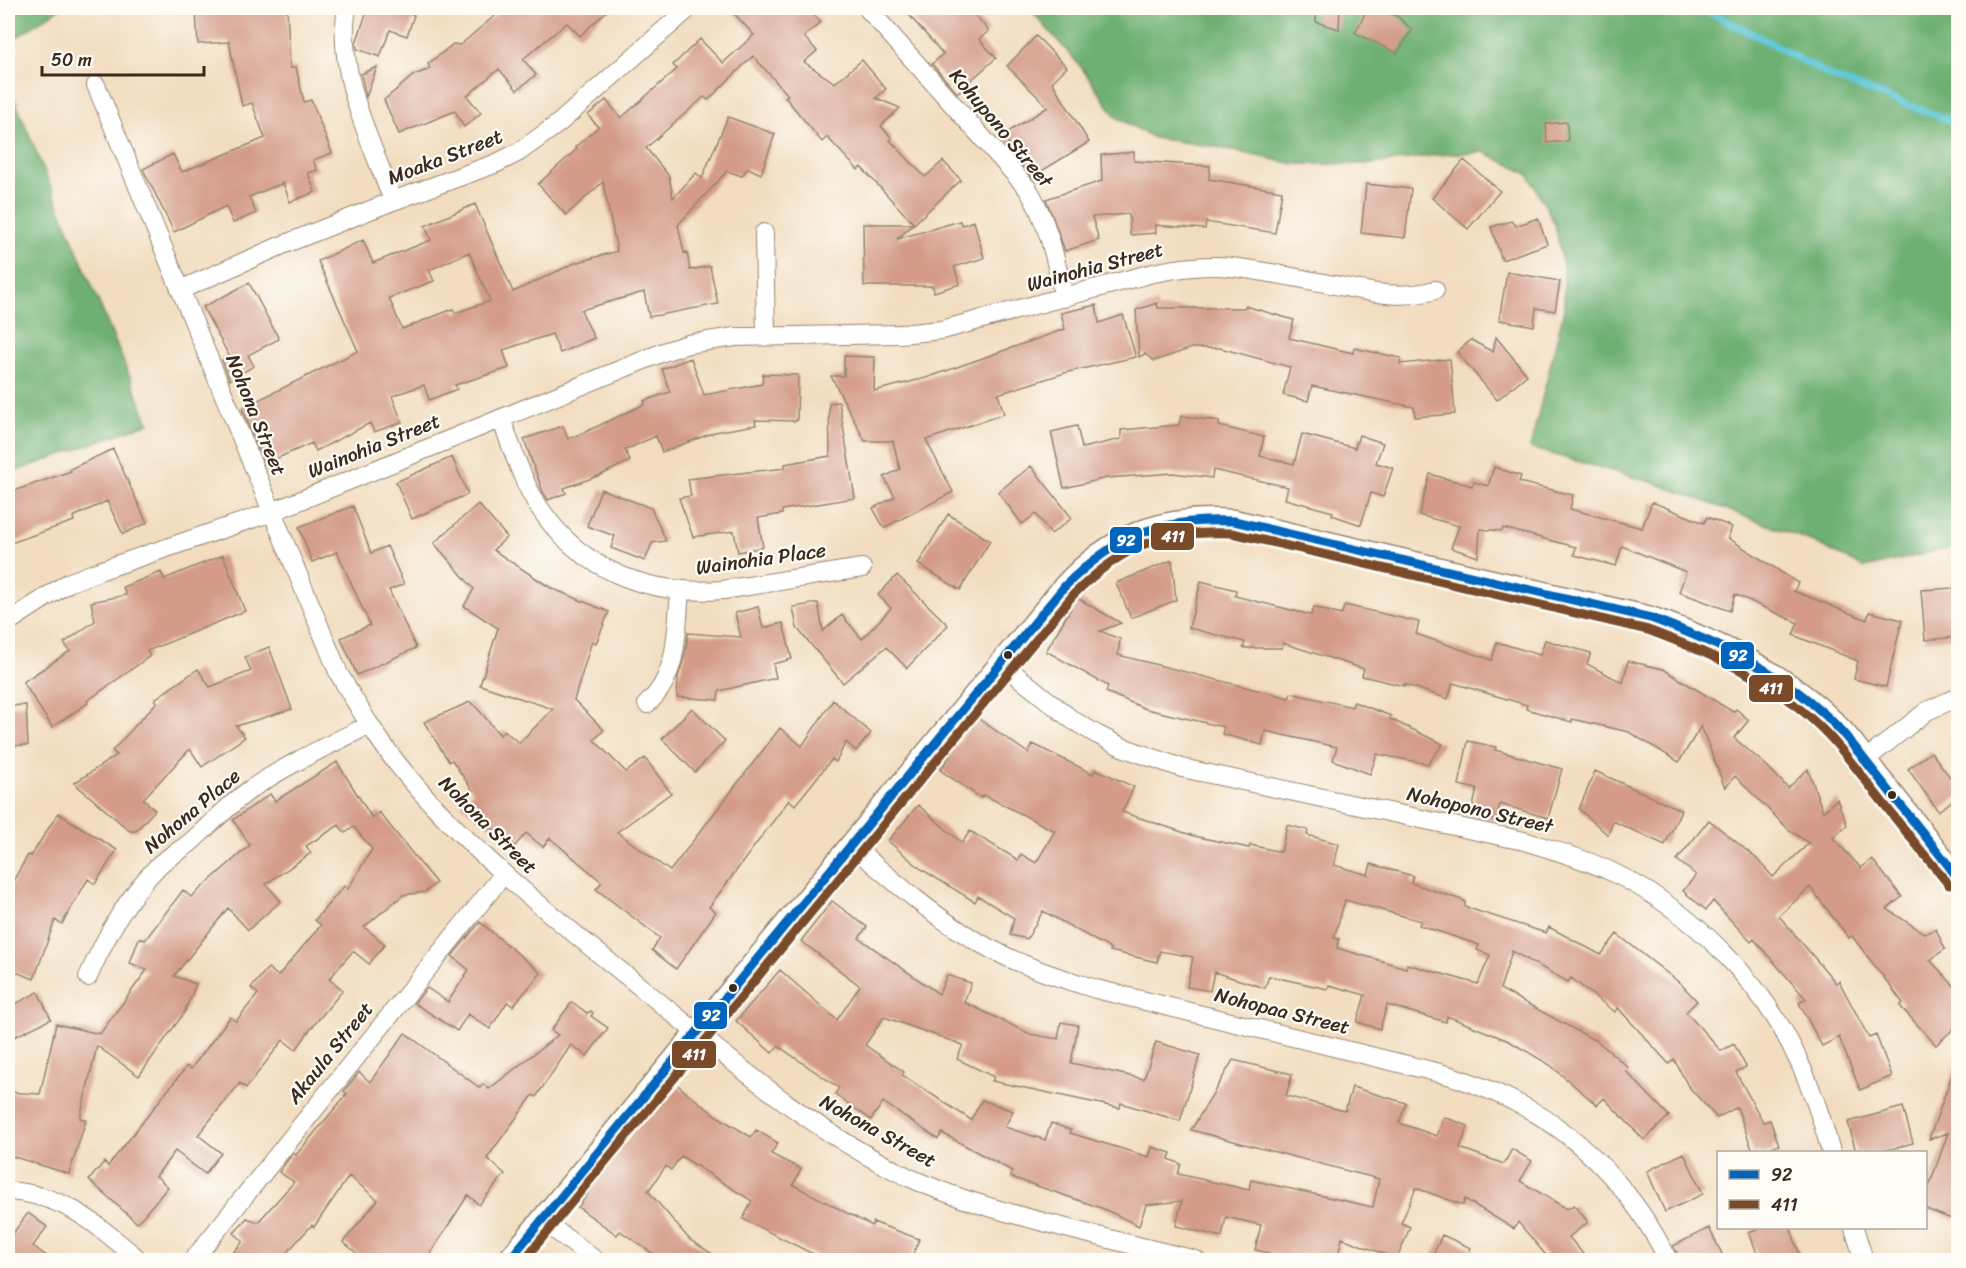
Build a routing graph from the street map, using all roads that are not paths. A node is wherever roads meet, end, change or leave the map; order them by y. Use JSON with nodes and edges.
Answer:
{"nodes":[{"id":1,"x":347,"y":8,"type":"edge"},
{"id":2,"x":689,"y":8,"type":"edge"},
{"id":3,"x":867,"y":8,"type":"edge"},
{"id":4,"x":96,"y":85,"type":"dead end"},
{"id":5,"x":393,"y":201,"type":"junction"},
{"id":6,"x":764,"y":233,"type":"dead end"},
{"id":7,"x":180,"y":290,"type":"junction"},
{"id":8,"x":1435,"y":290,"type":"dead end"},
{"id":9,"x":1064,"y":298,"type":"junction"},
{"id":10,"x":766,"y":337,"type":"junction"},
{"id":11,"x":501,"y":419,"type":"junction"},
{"id":12,"x":272,"y":512,"type":"junction"},
{"id":13,"x":861,"y":568,"type":"dead end"},
{"id":14,"x":680,"y":591,"type":"junction"},
{"id":15,"x":8,"y":622,"type":"edge"},
{"id":16,"x":1001,"y":663,"type":"junction"},
{"id":17,"x":1959,"y":696,"type":"edge"},
{"id":18,"x":647,"y":704,"type":"dead end"},
{"id":19,"x":369,"y":725,"type":"junction"},
{"id":20,"x":1864,"y":760,"type":"junction"},
{"id":21,"x":851,"y":845,"type":"junction"},
{"id":22,"x":502,"y":875,"type":"junction"},
{"id":23,"x":1959,"y":878,"type":"edge"},
{"id":24,"x":88,"y":977,"type":"dead end"},
{"id":25,"x":696,"y":1033,"type":"junction"},
{"id":26,"x":1831,"y":1151,"type":"edge"},
{"id":27,"x":8,"y":1191,"type":"edge"},
{"id":28,"x":542,"y":1220,"type":"junction"},
{"id":29,"x":1855,"y":1229,"type":"edge"},
{"id":30,"x":139,"y":1260,"type":"edge"},
{"id":31,"x":193,"y":1260,"type":"edge"},
{"id":32,"x":509,"y":1260,"type":"edge"},
{"id":33,"x":595,"y":1260,"type":"edge"},
{"id":34,"x":1196,"y":1260,"type":"edge"},
{"id":35,"x":1668,"y":1260,"type":"edge"},
{"id":36,"x":1864,"y":1260,"type":"edge"}],
"edges":[{"from":1,"to":5,"type":"street"},
{"from":2,"to":5,"type":"street","name":"Moaka Street"},
{"from":3,"to":9,"type":"street","name":"Kohupono Street"},
{"from":4,"to":7,"type":"street","name":"Nohona Street"},
{"from":5,"to":7,"type":"street","name":"Moaka Street"},
{"from":6,"to":10,"type":"street"},
{"from":7,"to":12,"type":"street","name":"Nohona Street"},
{"from":8,"to":9,"type":"street","name":"Wainohia Street"},
{"from":9,"to":10,"type":"street","name":"Wainohia Street"},
{"from":10,"to":11,"type":"street","name":"Wainohia Street"},
{"from":11,"to":12,"type":"street","name":"Wainohia Street"},
{"from":11,"to":14,"type":"street","name":"Wainohia Place"},
{"from":12,"to":15,"type":"street","name":"Wainohia Street"},
{"from":12,"to":19,"type":"street","name":"Nohona Street"},
{"from":13,"to":14,"type":"street","name":"Wainohia Place"},
{"from":14,"to":18,"type":"street"},
{"from":16,"to":20,"type":"street"},
{"from":16,"to":21,"type":"street"},
{"from":16,"to":26,"type":"street","name":"Nohopono Street"},
{"from":17,"to":20,"type":"street"},
{"from":19,"to":22,"type":"street","name":"Nohona Street"},
{"from":19,"to":24,"type":"street","name":"Nohona Place"},
{"from":20,"to":23,"type":"street"},
{"from":21,"to":25,"type":"street"},
{"from":21,"to":35,"type":"street","name":"Nohopaa Street"},
{"from":22,"to":25,"type":"street","name":"Nohona Street"},
{"from":22,"to":31,"type":"street","name":"Akaula Street"},
{"from":25,"to":28,"type":"street"},
{"from":25,"to":34,"type":"street","name":"Nohona Street"},
{"from":27,"to":30,"type":"street"},
{"from":28,"to":32,"type":"street"},
{"from":28,"to":33,"type":"street"},
{"from":29,"to":36,"type":"street"}]}
